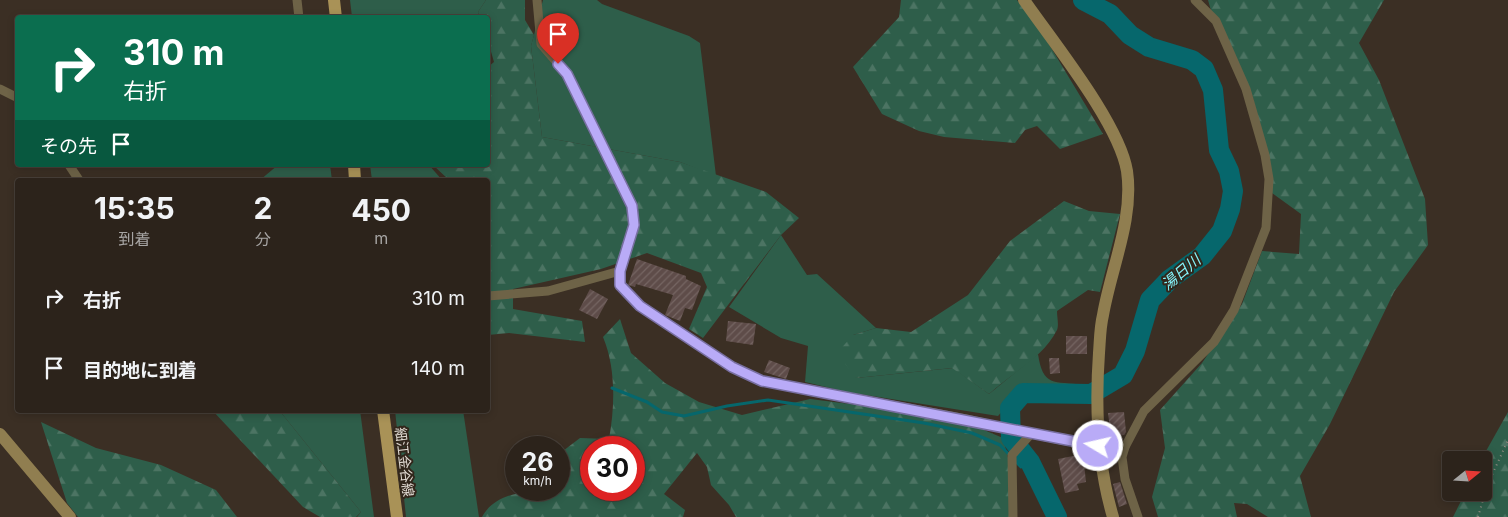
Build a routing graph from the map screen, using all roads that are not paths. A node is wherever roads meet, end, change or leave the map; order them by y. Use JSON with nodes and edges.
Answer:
{"nodes":[{"id":1,"x":297,"y":0,"type":"edge"},
{"id":2,"x":334,"y":0,"type":"edge"},
{"id":3,"x":537,"y":0,"type":"edge"},
{"id":4,"x":1024,"y":0,"type":"edge"},
{"id":5,"x":1195,"y":0,"type":"edge"},
{"id":6,"x":299,"y":15,"type":"edge"},
{"id":7,"x":336,"y":15,"type":"edge"},
{"id":8,"x":0,"y":89,"type":"edge"},
{"id":9,"x":15,"y":96,"type":"edge"},
{"id":10,"x":70,"y":167,"type":"edge"},
{"id":11,"x":78,"y":178,"type":"edge"},
{"id":12,"x":620,"y":271,"type":"junction"},
{"id":13,"x":490,"y":296,"type":"edge"},
{"id":14,"x":383,"y":413,"type":"edge"},
{"id":15,"x":0,"y":434,"type":"edge"},
{"id":16,"x":1030,"y":435,"type":"junction"},
{"id":17,"x":1098,"y":446,"type":"junction"},
{"id":18,"x":1125,"y":447,"type":"junction"},
{"id":19,"x":70,"y":517,"type":"edge"},
{"id":20,"x":397,"y":517,"type":"edge"},
{"id":21,"x":1013,"y":517,"type":"edge"},
{"id":22,"x":1113,"y":517,"type":"edge"},
{"id":23,"x":1138,"y":517,"type":"edge"}],
"edges":[{"from":1,"to":6,"type":"street"},
{"from":2,"to":7,"type":"main road"},
{"from":3,"to":12,"type":"street"},
{"from":4,"to":17,"type":"street"},
{"from":5,"to":18,"type":"street"},
{"from":8,"to":9,"type":"street"},
{"from":10,"to":11,"type":"street"},
{"from":12,"to":13,"type":"street"},
{"from":12,"to":16,"type":"street"},
{"from":14,"to":20,"type":"main road","name":"細江金谷線"},
{"from":15,"to":19,"type":"street"},
{"from":16,"to":17,"type":"street"},
{"from":16,"to":21,"type":"street"},
{"from":17,"to":18,"type":"street"},
{"from":17,"to":22,"type":"street"},
{"from":18,"to":23,"type":"street"}]}
